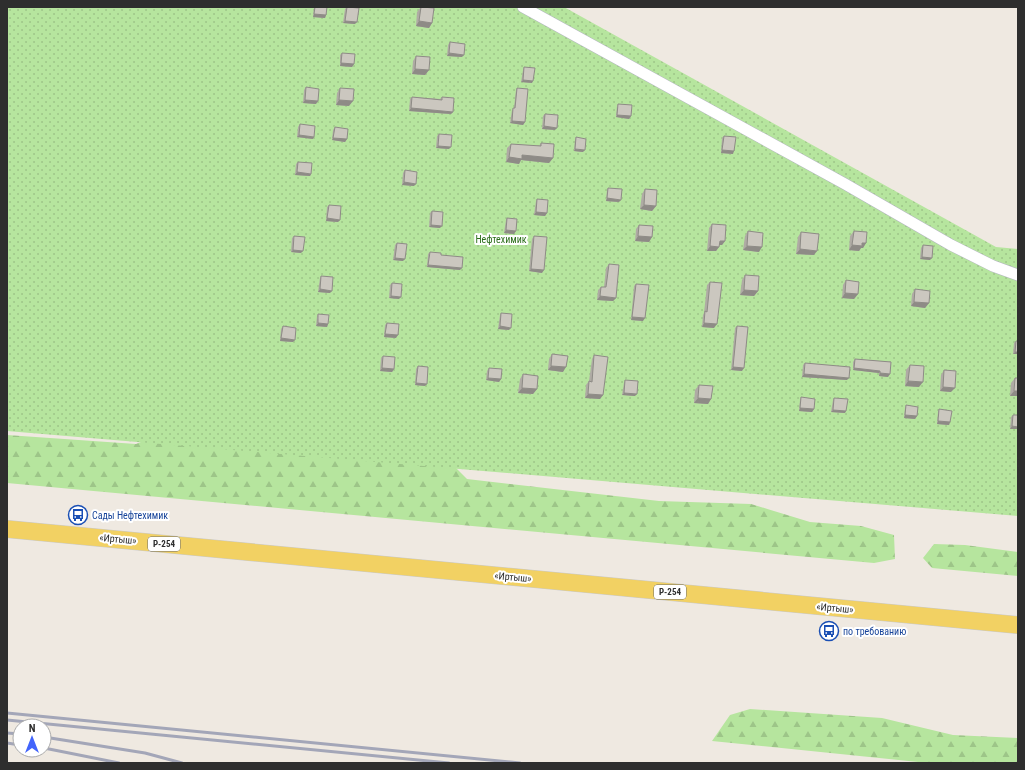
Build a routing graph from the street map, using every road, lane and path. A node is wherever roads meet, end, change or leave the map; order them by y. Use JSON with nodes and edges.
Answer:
{"nodes":[{"id":1,"x":523,"y":7,"type":"edge"},
{"id":2,"x":1018,"y":275,"type":"edge"},
{"id":3,"x":7,"y":529,"type":"edge"},
{"id":4,"x":1018,"y":625,"type":"edge"}],
"edges":[{"from":1,"to":2,"type":"street"},
{"from":3,"to":4,"type":"main road","name":"«Иртыш»","number":"Р-254"}]}
